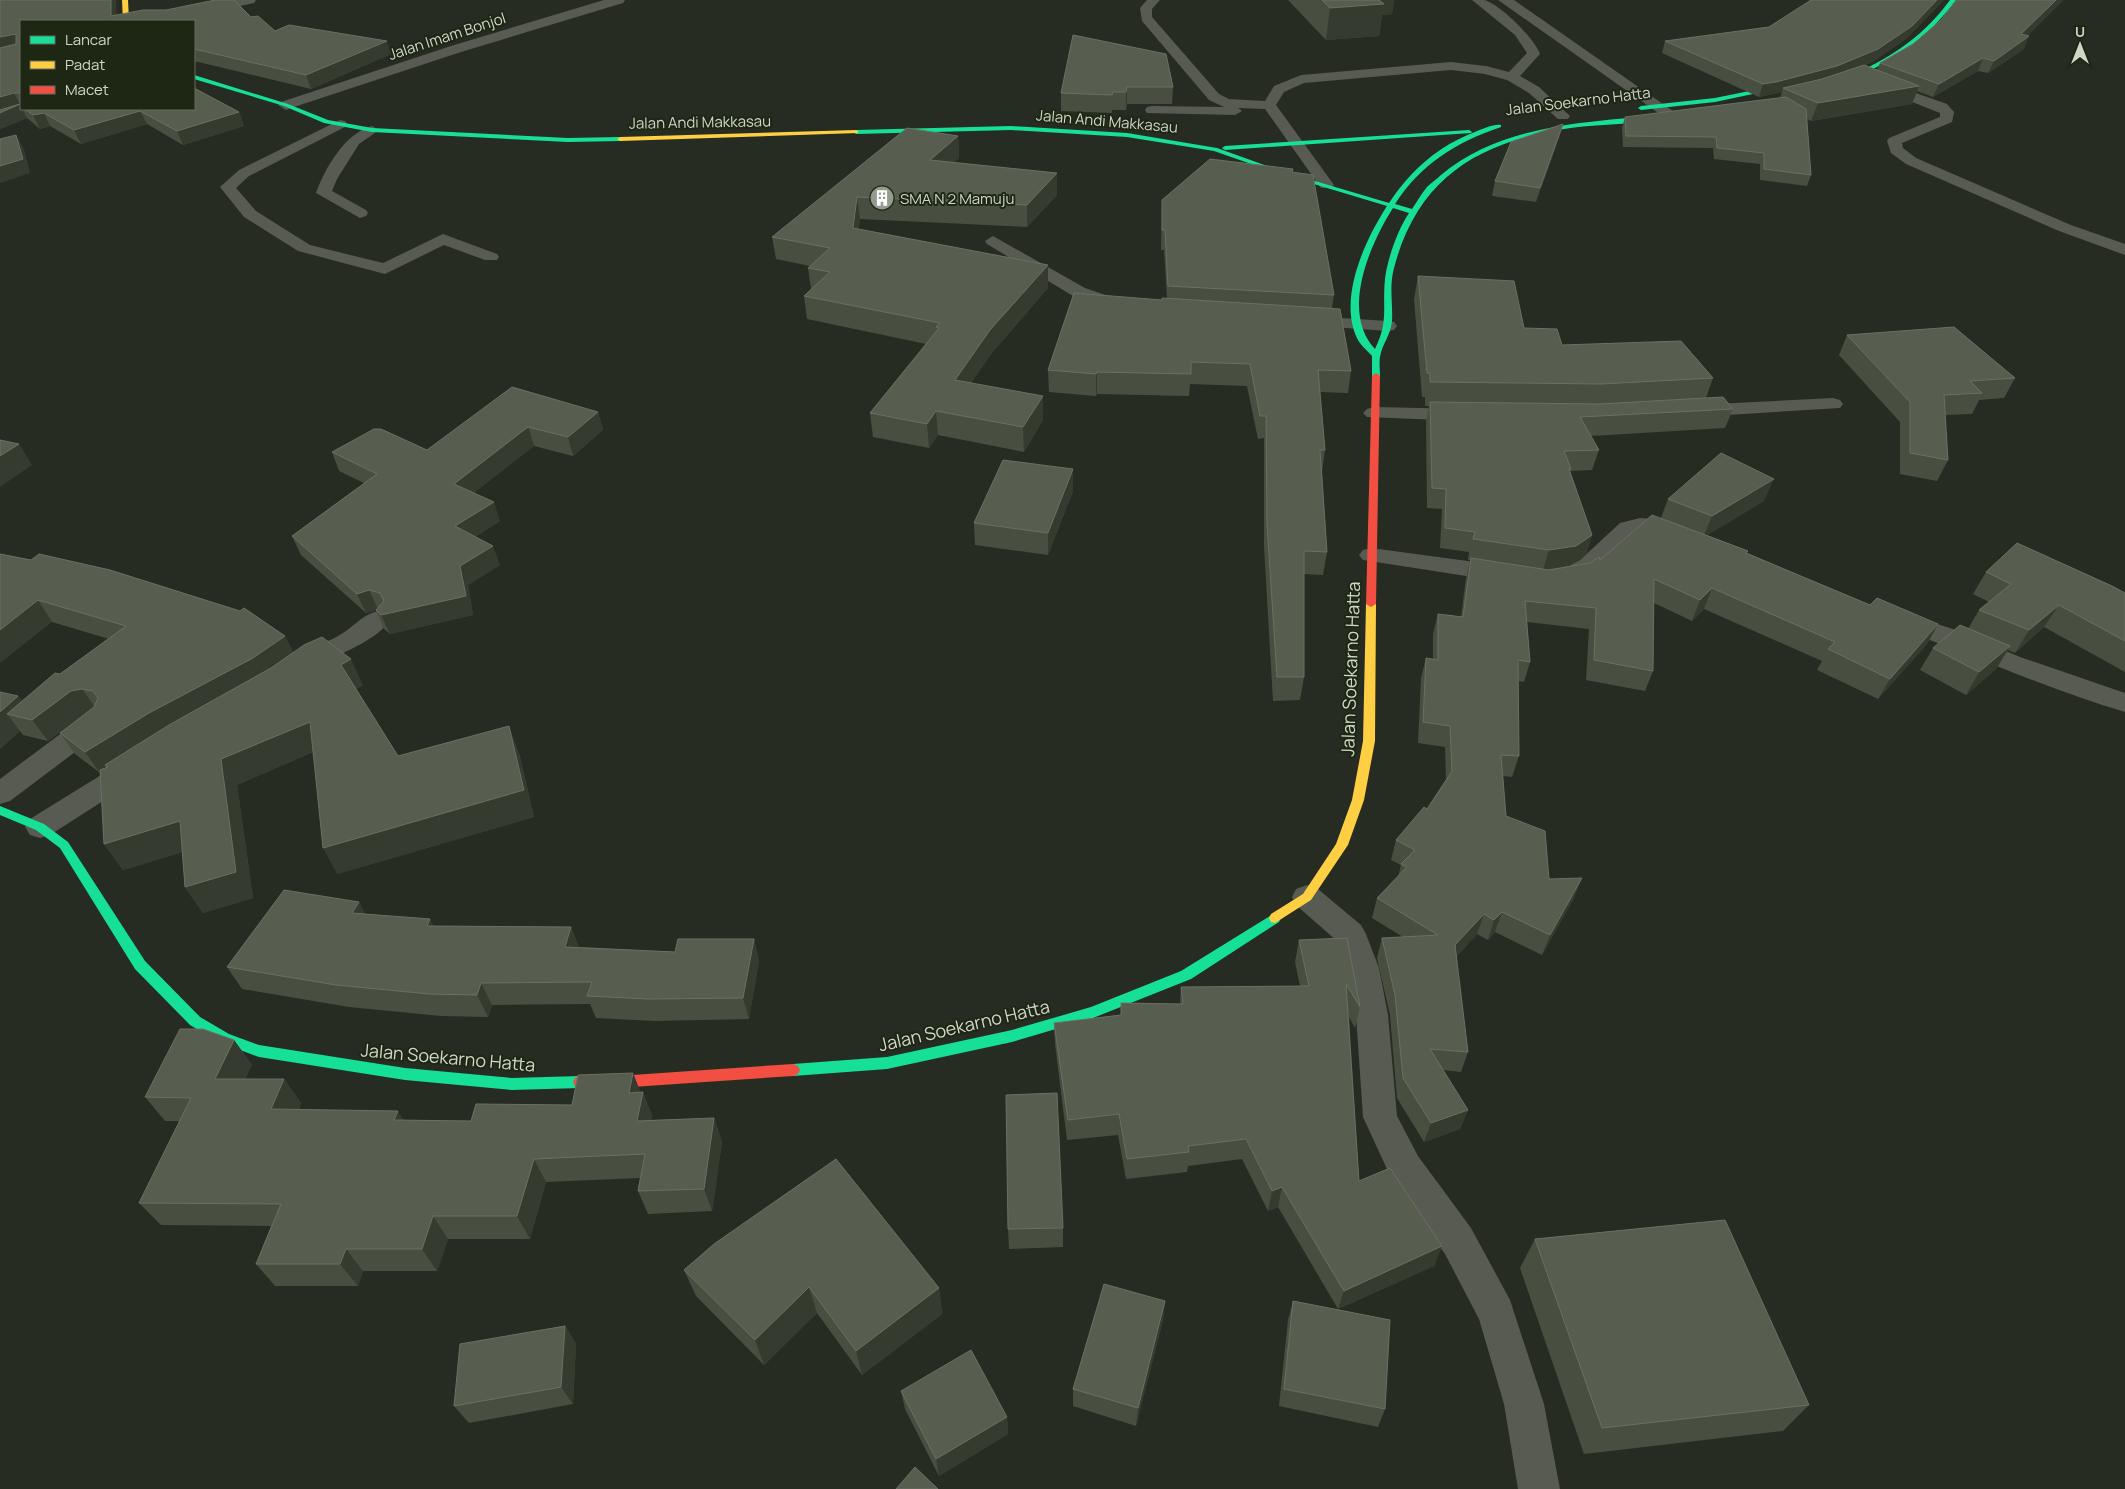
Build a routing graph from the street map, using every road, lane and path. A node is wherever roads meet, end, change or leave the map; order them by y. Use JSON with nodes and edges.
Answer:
{"nodes":[{"id":1,"x":125,"y":0,"type":"edge"},
{"id":2,"x":250,"y":0,"type":"edge"},
{"id":3,"x":618,"y":0,"type":"edge"},
{"id":4,"x":1154,"y":0,"type":"edge"},
{"id":5,"x":1478,"y":0,"type":"edge"},
{"id":6,"x":1505,"y":0,"type":"edge"},
{"id":7,"x":1953,"y":0,"type":"edge"},
{"id":8,"x":126,"y":20,"type":"edge"},
{"id":9,"x":159,"y":20,"type":"edge"},
{"id":10,"x":1416,"y":55,"type":"dead end"},
{"id":11,"x":1315,"y":63,"type":"dead end"},
{"id":12,"x":1486,"y":70,"type":"junction"},
{"id":13,"x":1859,"y":76,"type":"junction"},
{"id":14,"x":195,"y":77,"type":"edge"},
{"id":15,"x":1512,"y":77,"type":"junction"},
{"id":16,"x":1301,"y":79,"type":"junction"},
{"id":17,"x":1795,"y":82,"type":"edge"},
{"id":18,"x":1826,"y":87,"type":"edge"},
{"id":19,"x":286,"y":105,"type":"junction"},
{"id":20,"x":1658,"y":106,"type":"junction"},
{"id":21,"x":1271,"y":109,"type":"junction"},
{"id":22,"x":1732,"y":109,"type":"edge"},
{"id":23,"x":1152,"y":110,"type":"dead end"},
{"id":24,"x":1562,"y":116,"type":"junction"},
{"id":25,"x":1672,"y":116,"type":"junction"},
{"id":26,"x":1544,"y":118,"type":"dead end"},
{"id":27,"x":1514,"y":123,"type":"dead end"},
{"id":28,"x":340,"y":124,"type":"junction"},
{"id":29,"x":372,"y":130,"type":"junction"},
{"id":30,"x":1478,"y":132,"type":"junction"},
{"id":31,"x":1296,"y":144,"type":"junction"},
{"id":32,"x":1215,"y":149,"type":"junction"},
{"id":33,"x":1326,"y":185,"type":"junction"},
{"id":34,"x":1389,"y":203,"type":"junction"},
{"id":35,"x":1413,"y":212,"type":"junction"},
{"id":36,"x":360,"y":213,"type":"dead end"},
{"id":37,"x":993,"y":242,"type":"dead end"},
{"id":38,"x":2125,"y":250,"type":"edge"},
{"id":39,"x":491,"y":257,"type":"dead end"},
{"id":40,"x":1138,"y":310,"type":"edge"},
{"id":41,"x":1290,"y":320,"type":"edge"},
{"id":42,"x":1358,"y":324,"type":"junction"},
{"id":43,"x":1388,"y":326,"type":"junction"},
{"id":44,"x":1376,"y":355,"type":"junction"},
{"id":45,"x":1833,"y":404,"type":"dead end"},
{"id":46,"x":1674,"y":412,"type":"edge"},
{"id":47,"x":1374,"y":413,"type":"junction"},
{"id":48,"x":1481,"y":416,"type":"edge"},
{"id":49,"x":1694,"y":542,"type":"edge"},
{"id":50,"x":1371,"y":555,"type":"junction"},
{"id":51,"x":1882,"y":614,"type":"edge"},
{"id":52,"x":378,"y":619,"type":"edge"},
{"id":53,"x":301,"y":668,"type":"edge"},
{"id":54,"x":2125,"y":703,"type":"edge"},
{"id":55,"x":97,"y":721,"type":"edge"},
{"id":56,"x":152,"y":756,"type":"edge"},
{"id":57,"x":0,"y":794,"type":"edge"},
{"id":58,"x":0,"y":810,"type":"edge"},
{"id":59,"x":40,"y":827,"type":"junction"},
{"id":60,"x":1307,"y":897,"type":"junction"},
{"id":61,"x":1540,"y":1489,"type":"edge"}],
"edges":[{"from":1,"to":8,"type":"street"},
{"from":2,"to":9,"type":"street"},
{"from":3,"to":19,"type":"street","name":"Jalan Imam Bonjol"},
{"from":4,"to":21,"type":"lane"},
{"from":5,"to":15,"type":"lane"},
{"from":6,"to":20,"type":"street"},
{"from":7,"to":13,"type":"street"},
{"from":10,"to":12,"type":"lane"},
{"from":11,"to":16,"type":"lane"},
{"from":12,"to":15,"type":"lane"},
{"from":12,"to":16,"type":"lane"},
{"from":13,"to":18,"type":"street"},
{"from":13,"to":38,"type":"lane"},
{"from":14,"to":19,"type":"street","name":"Jalan Andi Makkasau"},
{"from":15,"to":24,"type":"lane"},
{"from":16,"to":21,"type":"lane"},
{"from":17,"to":20,"type":"street","name":"Jalan Soekarno Hatta"},
{"from":19,"to":28,"type":"street","name":"Jalan Andi Makkasau"},
{"from":20,"to":24,"type":"street","name":"Jalan Soekarno Hatta"},
{"from":20,"to":25,"type":"street"},
{"from":21,"to":23,"type":"lane"},
{"from":21,"to":31,"type":"lane"},
{"from":22,"to":25,"type":"street","name":"Jalan Soekarno Hatta"},
{"from":24,"to":26,"type":"street","name":"Jalan Soekarno Hatta"},
{"from":25,"to":35,"type":"street","name":"Jalan Soekarno Hatta"},
{"from":27,"to":30,"type":"street","name":"Jalan Soekarno Hatta"},
{"from":28,"to":29,"type":"street","name":"Jalan Andi Makkasau"},
{"from":28,"to":39,"type":"lane"},
{"from":29,"to":32,"type":"street","name":"Jalan Andi Makkasau"},
{"from":29,"to":36,"type":"lane"},
{"from":30,"to":31,"type":"street"},
{"from":30,"to":34,"type":"street","name":"Jalan Soekarno Hatta"},
{"from":31,"to":32,"type":"street"},
{"from":31,"to":33,"type":"lane"},
{"from":32,"to":33,"type":"street"},
{"from":33,"to":34,"type":"street"},
{"from":34,"to":35,"type":"street"},
{"from":34,"to":42,"type":"street","name":"Jalan Soekarno Hatta"},
{"from":35,"to":43,"type":"street","name":"Jalan Soekarno Hatta"},
{"from":37,"to":40,"type":"lane"},
{"from":41,"to":42,"type":"lane"},
{"from":42,"to":43,"type":"lane"},
{"from":42,"to":44,"type":"street","name":"Jalan Soekarno Hatta"},
{"from":43,"to":44,"type":"street","name":"Jalan Soekarno Hatta"},
{"from":44,"to":47,"type":"street","name":"Jalan Soekarno Hatta"},
{"from":45,"to":46,"type":"street"},
{"from":47,"to":48,"type":"street"},
{"from":47,"to":50,"type":"street","name":"Jalan Soekarno Hatta"},
{"from":49,"to":50,"type":"street"},
{"from":50,"to":60,"type":"street","name":"Jalan Soekarno Hatta"},
{"from":51,"to":54,"type":"street"},
{"from":52,"to":53,"type":"street"},
{"from":55,"to":57,"type":"street"},
{"from":56,"to":59,"type":"street"},
{"from":58,"to":59,"type":"street","name":"Jalan Soekarno Hatta"},
{"from":59,"to":60,"type":"street","name":"Jalan Soekarno Hatta"},
{"from":60,"to":61,"type":"street"}]}
